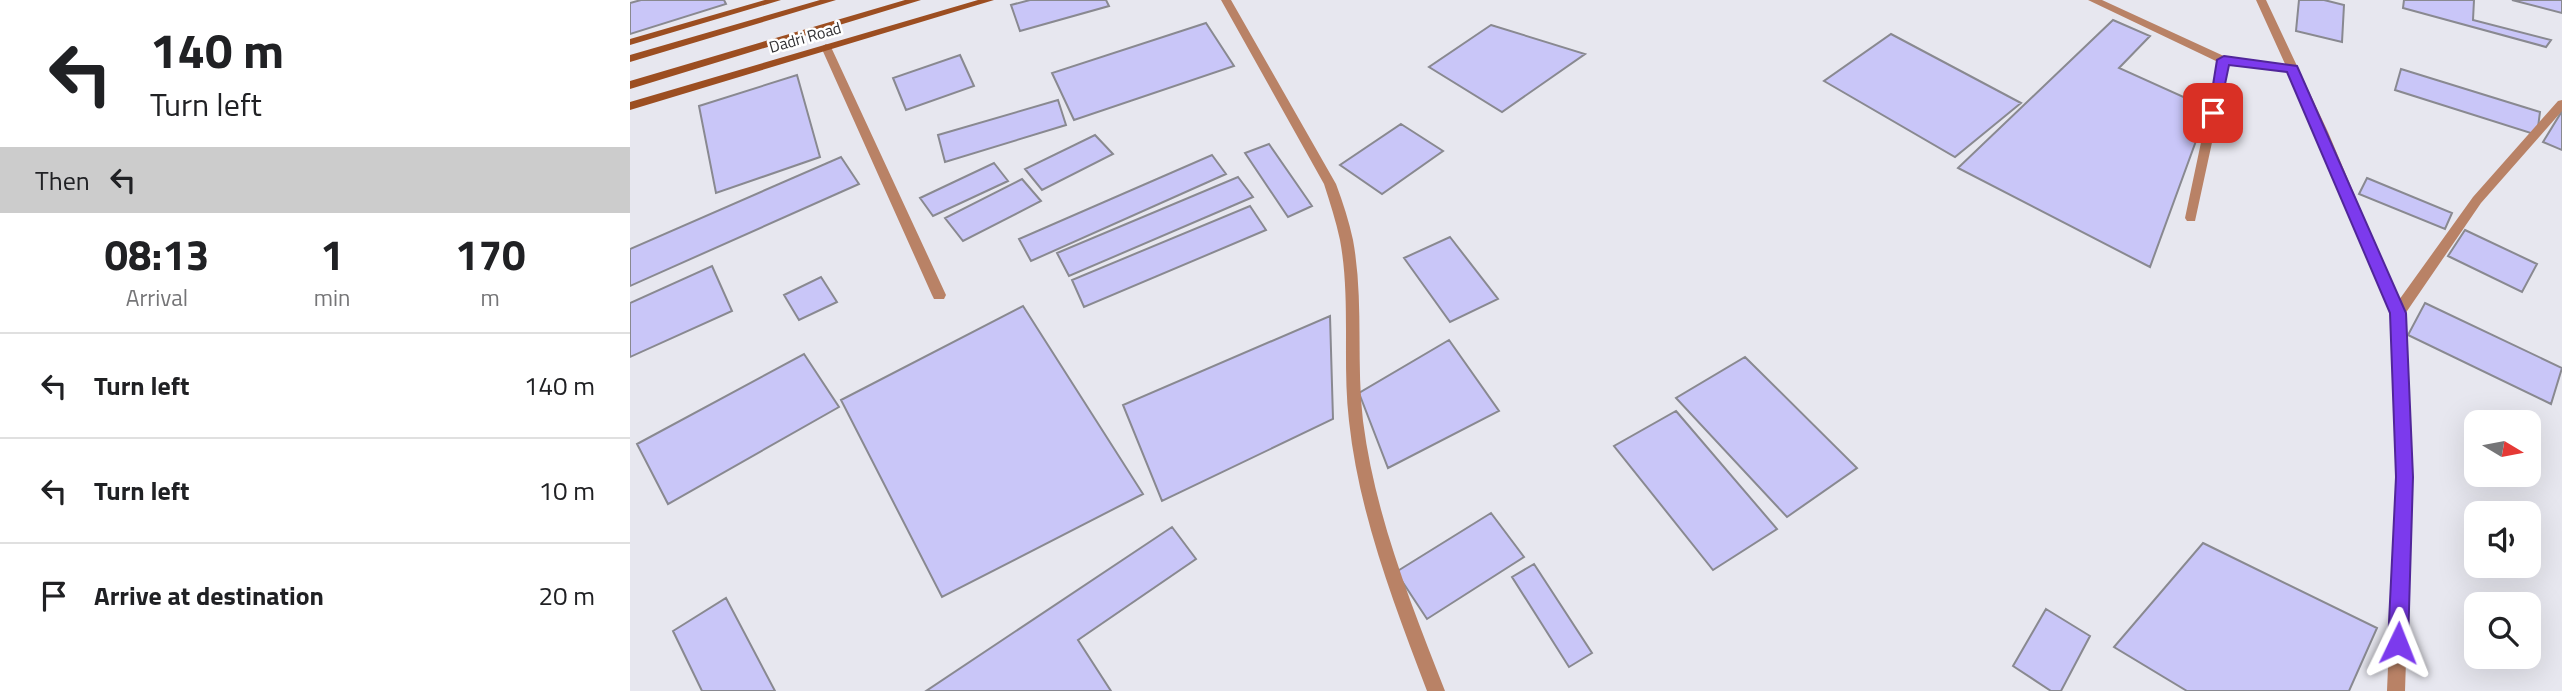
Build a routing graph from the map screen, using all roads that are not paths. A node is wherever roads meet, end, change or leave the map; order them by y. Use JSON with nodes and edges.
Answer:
{"nodes":[{"id":1,"x":776,"y":0,"type":"edge"},
{"id":2,"x":831,"y":0,"type":"edge"},
{"id":3,"x":916,"y":0,"type":"edge"},
{"id":4,"x":989,"y":0,"type":"edge"},
{"id":5,"x":1226,"y":0,"type":"edge"},
{"id":6,"x":2093,"y":0,"type":"edge"},
{"id":7,"x":2261,"y":0,"type":"edge"},
{"id":8,"x":630,"y":42,"type":"edge"},
{"id":9,"x":826,"y":47,"type":"junction"},
{"id":10,"x":630,"y":59,"type":"edge"},
{"id":11,"x":2224,"y":60,"type":"junction"},
{"id":12,"x":2292,"y":69,"type":"junction"},
{"id":13,"x":630,"y":85,"type":"edge"},
{"id":14,"x":2562,"y":104,"type":"edge"},
{"id":15,"x":630,"y":106,"type":"edge"},
{"id":16,"x":2191,"y":218,"type":"dead end"},
{"id":17,"x":939,"y":295,"type":"dead end"},
{"id":18,"x":2398,"y":313,"type":"junction"},
{"id":19,"x":1436,"y":691,"type":"edge"},
{"id":20,"x":2396,"y":691,"type":"edge"}],
"edges":[{"from":1,"to":8,"type":"street"},
{"from":2,"to":10,"type":"street"},
{"from":3,"to":13,"type":"street"},
{"from":4,"to":9,"type":"street","name":"Dadri Road"},
{"from":5,"to":19,"type":"street"},
{"from":6,"to":11,"type":"street"},
{"from":7,"to":12,"type":"street"},
{"from":9,"to":15,"type":"street","name":"Dadri Road"},
{"from":9,"to":17,"type":"street"},
{"from":11,"to":12,"type":"street"},
{"from":11,"to":16,"type":"street"},
{"from":12,"to":18,"type":"street"},
{"from":14,"to":18,"type":"street"},
{"from":18,"to":20,"type":"street"}]}
